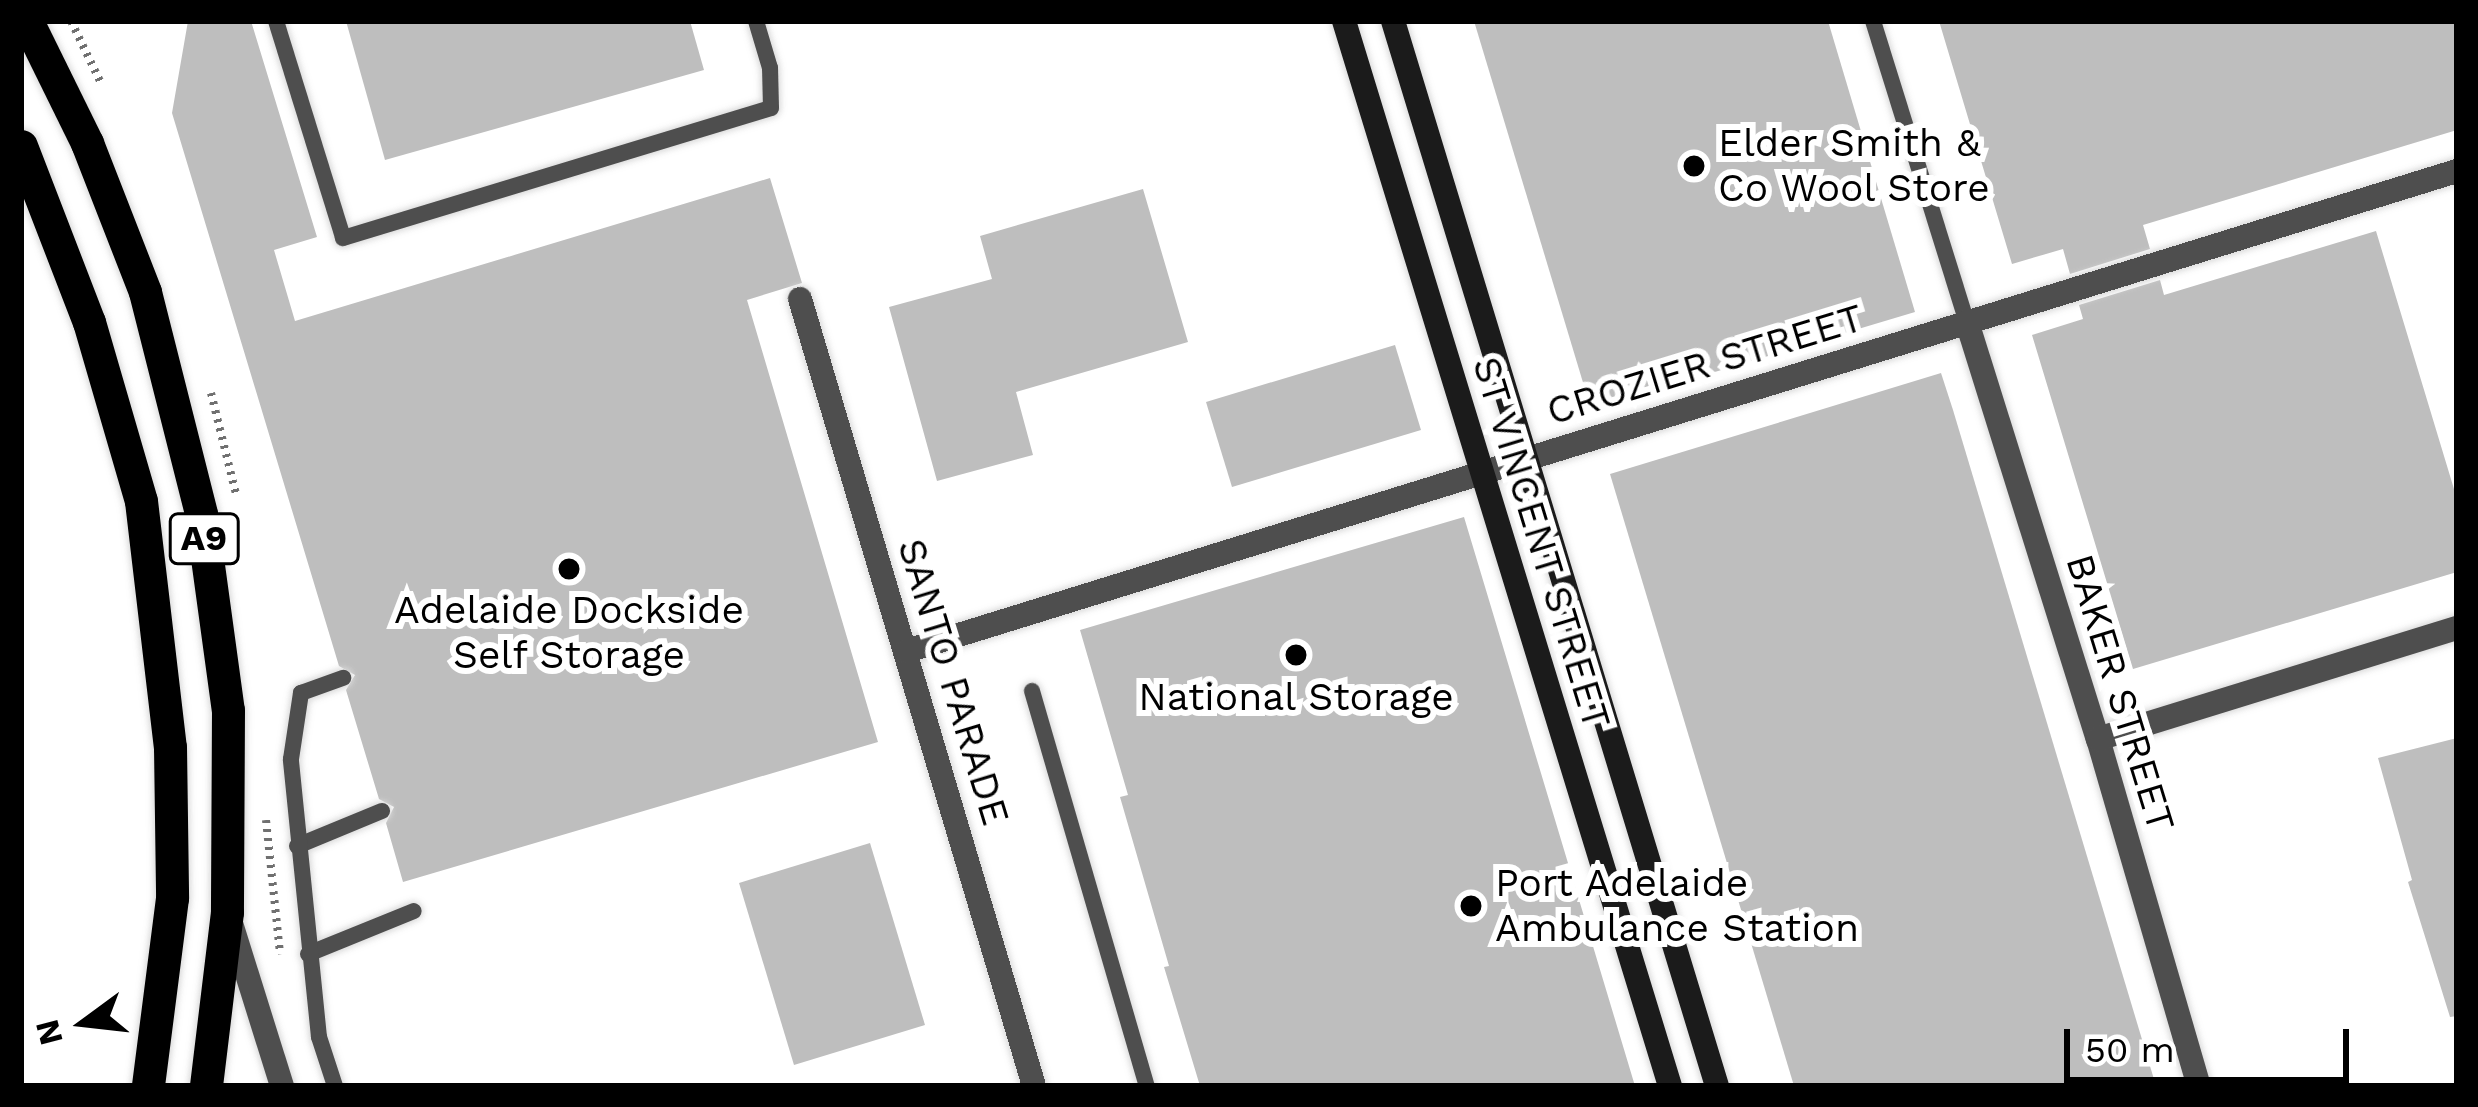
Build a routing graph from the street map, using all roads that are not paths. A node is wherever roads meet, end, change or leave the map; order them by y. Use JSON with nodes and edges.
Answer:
{"nodes":[{"id":1,"x":27,"y":21,"type":"edge"},
{"id":2,"x":276,"y":21,"type":"edge"},
{"id":3,"x":755,"y":21,"type":"edge"},
{"id":4,"x":1344,"y":21,"type":"edge"},
{"id":5,"x":1393,"y":21,"type":"edge"},
{"id":6,"x":1874,"y":21,"type":"edge"},
{"id":7,"x":21,"y":146,"type":"edge"},
{"id":8,"x":2457,"y":171,"type":"edge"},
{"id":9,"x":800,"y":298,"type":"dead end"},
{"id":10,"x":1967,"y":322,"type":"junction"},
{"id":11,"x":1527,"y":458,"type":"junction"},
{"id":12,"x":1480,"y":472,"type":"junction"},
{"id":13,"x":2457,"y":628,"type":"edge"},
{"id":14,"x":907,"y":651,"type":"junction"},
{"id":15,"x":343,"y":678,"type":"dead end"},
{"id":16,"x":1032,"y":691,"type":"dead end"},
{"id":17,"x":2098,"y":739,"type":"junction"},
{"id":18,"x":382,"y":811,"type":"dead end"},
{"id":19,"x":296,"y":847,"type":"junction"},
{"id":20,"x":414,"y":911,"type":"dead end"},
{"id":21,"x":227,"y":912,"type":"junction"},
{"id":22,"x":308,"y":954,"type":"junction"},
{"id":23,"x":148,"y":1086,"type":"edge"},
{"id":24,"x":206,"y":1086,"type":"edge"},
{"id":25,"x":282,"y":1086,"type":"edge"},
{"id":26,"x":335,"y":1086,"type":"edge"},
{"id":27,"x":1034,"y":1086,"type":"edge"},
{"id":28,"x":1147,"y":1086,"type":"edge"},
{"id":29,"x":1670,"y":1086,"type":"edge"},
{"id":30,"x":1717,"y":1086,"type":"edge"},
{"id":31,"x":2199,"y":1086,"type":"edge"}],
"edges":[{"from":1,"to":21,"type":"highway","number":"A9"},
{"from":2,"to":3,"type":"lane"},
{"from":4,"to":12,"type":"main road","name":"ST VINCENT STREET"},
{"from":5,"to":11,"type":"main road","name":"ST VINCENT STREET"},
{"from":6,"to":10,"type":"lane"},
{"from":7,"to":23,"type":"highway","number":"A9"},
{"from":8,"to":10,"type":"street","name":"CROZIER STREET"},
{"from":9,"to":14,"type":"street","name":"SANTO PARADE"},
{"from":10,"to":11,"type":"street","name":"CROZIER STREET"},
{"from":10,"to":17,"type":"street","name":"BAKER STREET"},
{"from":11,"to":12,"type":"street","name":"CROZIER STREET"},
{"from":11,"to":30,"type":"main road","name":"ST VINCENT STREET"},
{"from":12,"to":14,"type":"street","name":"CROZIER STREET"},
{"from":12,"to":29,"type":"main road","name":"ST VINCENT STREET"},
{"from":13,"to":17,"type":"street"},
{"from":14,"to":27,"type":"street","name":"SANTO PARADE"},
{"from":15,"to":19,"type":"lane"},
{"from":16,"to":28,"type":"lane"},
{"from":17,"to":31,"type":"street","name":"BAKER STREET"},
{"from":18,"to":19,"type":"lane"},
{"from":19,"to":22,"type":"lane"},
{"from":20,"to":22,"type":"lane"},
{"from":21,"to":24,"type":"highway","number":"A9"},
{"from":21,"to":25,"type":"street"},
{"from":22,"to":26,"type":"lane"}]}
